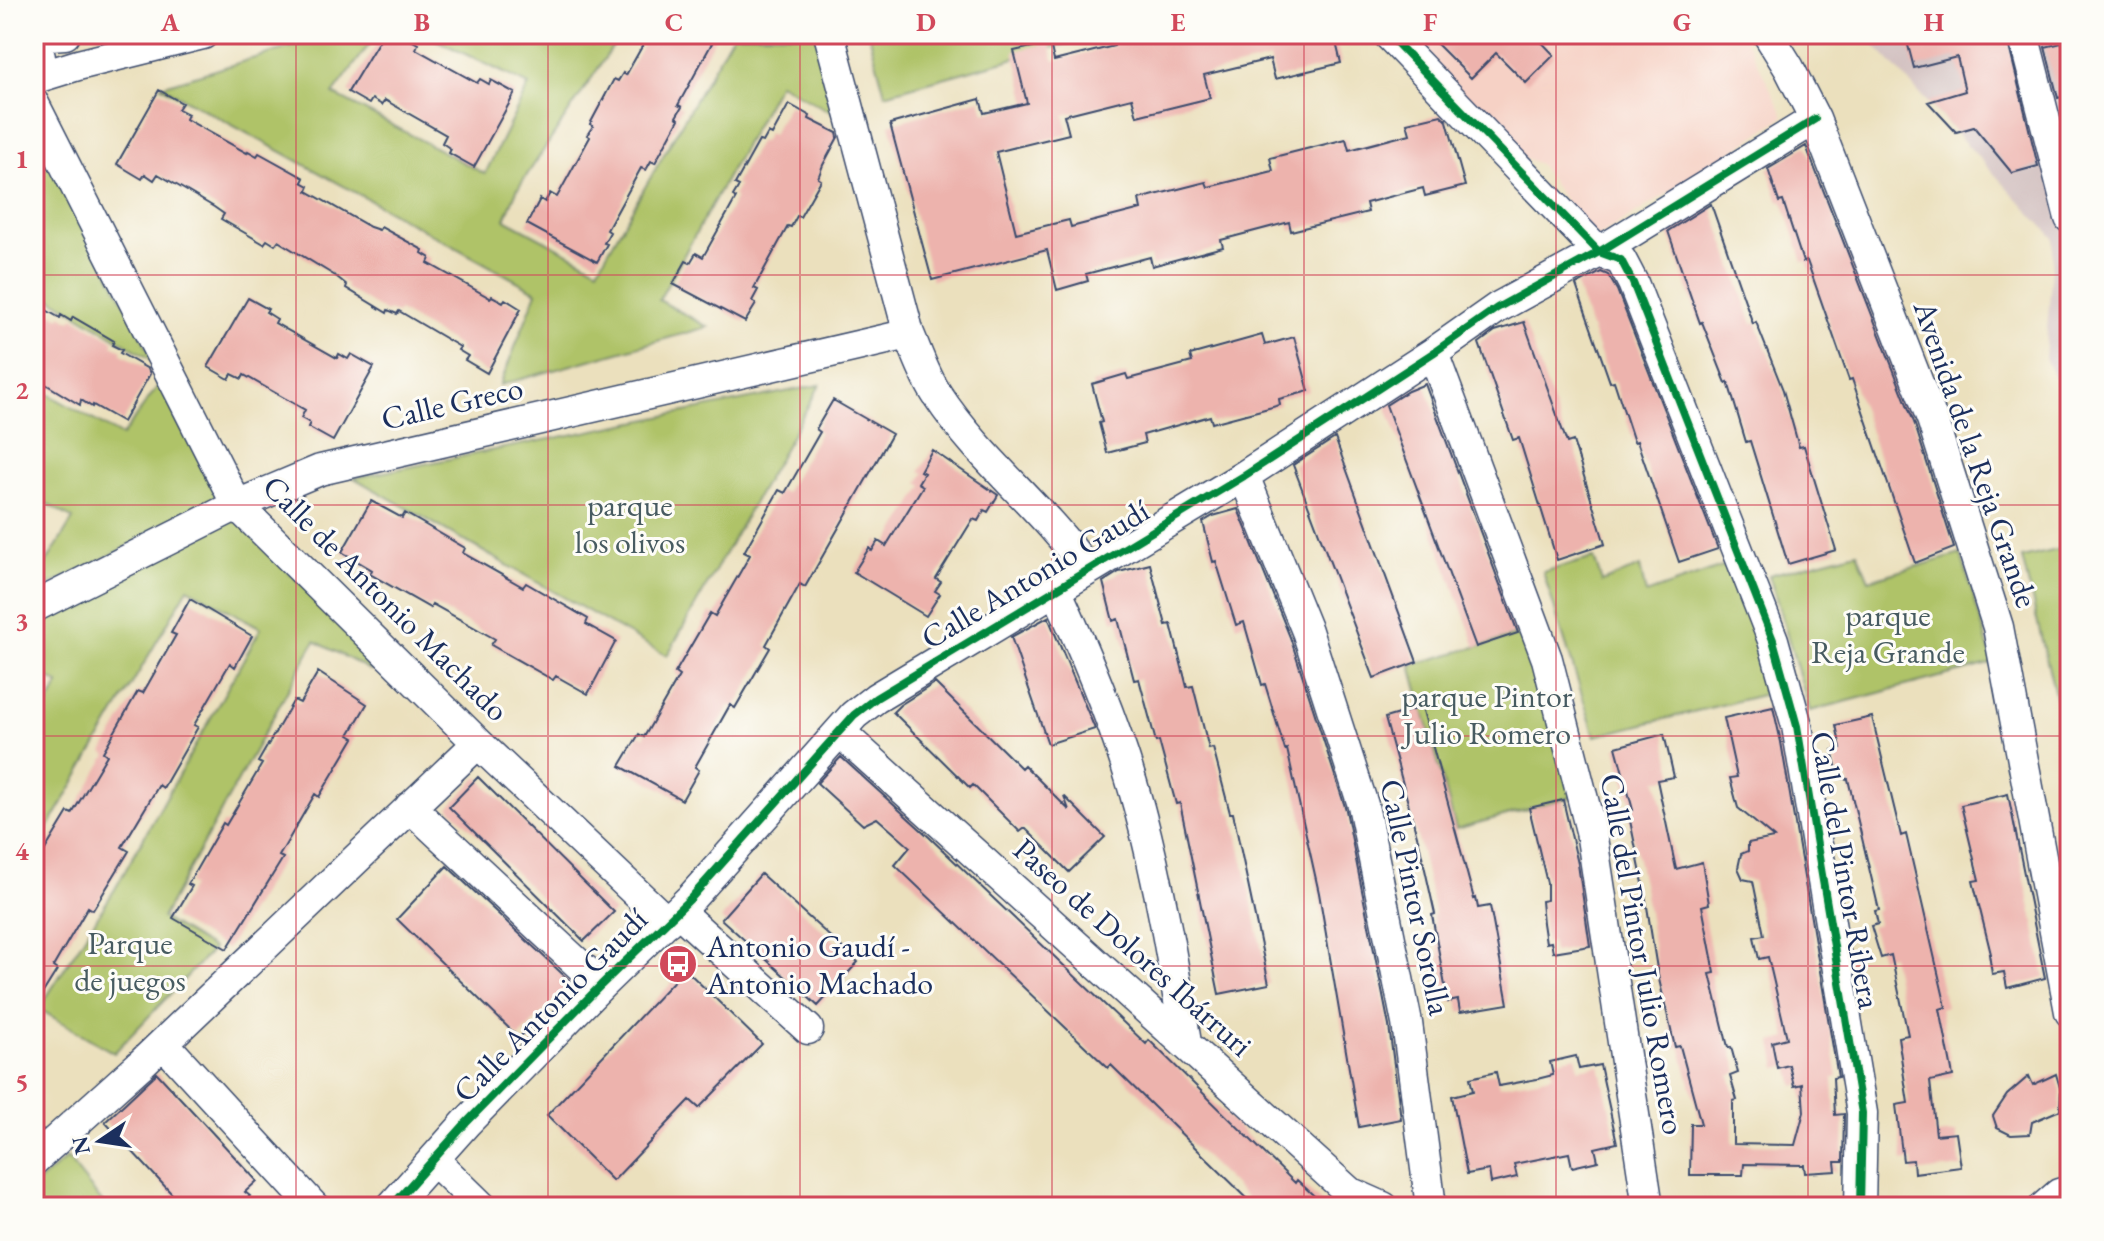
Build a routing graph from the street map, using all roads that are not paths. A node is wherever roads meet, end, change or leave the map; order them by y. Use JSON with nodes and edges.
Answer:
{"nodes":[{"id":1,"x":65,"y":34,"type":"edge"},
{"id":2,"x":203,"y":34,"type":"edge"},
{"id":3,"x":829,"y":34,"type":"edge"},
{"id":4,"x":1388,"y":34,"type":"edge"},
{"id":5,"x":1768,"y":34,"type":"edge"},
{"id":6,"x":2023,"y":34,"type":"edge"},
{"id":7,"x":34,"y":36,"type":"edge"},
{"id":8,"x":34,"y":45,"type":"edge"},
{"id":9,"x":35,"y":87,"type":"edge"},
{"id":10,"x":1815,"y":119,"type":"junction"},
{"id":11,"x":2070,"y":218,"type":"edge"},
{"id":12,"x":1599,"y":252,"type":"junction"},
{"id":13,"x":909,"y":334,"type":"junction"},
{"id":14,"x":1433,"y":353,"type":"junction"},
{"id":15,"x":1244,"y":476,"type":"junction"},
{"id":16,"x":237,"y":505,"type":"junction"},
{"id":17,"x":1087,"y":570,"type":"junction"},
{"id":18,"x":1056,"y":590,"type":"junction"},
{"id":19,"x":34,"y":607,"type":"edge"},
{"id":20,"x":840,"y":732,"type":"junction"},
{"id":21,"x":478,"y":743,"type":"junction"},
{"id":22,"x":410,"y":807,"type":"junction"},
{"id":23,"x":672,"y":916,"type":"junction"},
{"id":24,"x":601,"y":985,"type":"junction"},
{"id":25,"x":2070,"y":1012,"type":"edge"},
{"id":26,"x":808,"y":1029,"type":"dead end"},
{"id":27,"x":163,"y":1043,"type":"junction"},
{"id":28,"x":1186,"y":1043,"type":"junction"},
{"id":29,"x":34,"y":1159,"type":"edge"},
{"id":30,"x":434,"y":1160,"type":"junction"},
{"id":31,"x":2070,"y":1191,"type":"edge"},
{"id":32,"x":314,"y":1207,"type":"edge"},
{"id":33,"x":391,"y":1207,"type":"edge"},
{"id":34,"x":482,"y":1207,"type":"edge"},
{"id":35,"x":1383,"y":1207,"type":"edge"},
{"id":36,"x":1431,"y":1207,"type":"edge"},
{"id":37,"x":1648,"y":1207,"type":"edge"},
{"id":38,"x":1860,"y":1207,"type":"edge"},
{"id":39,"x":2044,"y":1207,"type":"edge"}],
"edges":[{"from":1,"to":7,"type":"street"},
{"from":2,"to":9,"type":"street"},
{"from":3,"to":13,"type":"street"},
{"from":4,"to":12,"type":"street","name":"Calle del Pintor Ribera"},
{"from":5,"to":10,"type":"street","name":"Avenida de la Reja Grande"},
{"from":6,"to":11,"type":"street"},
{"from":8,"to":9,"type":"street"},
{"from":9,"to":16,"type":"street","name":"Calle de Antonio Machado"},
{"from":10,"to":12,"type":"street","name":"Calle Antonio Gaudí"},
{"from":10,"to":25,"type":"street","name":"Avenida de la Reja Grande"},
{"from":12,"to":14,"type":"street","name":"Calle Antonio Gaudí"},
{"from":12,"to":38,"type":"street","name":"Calle del Pintor Ribera"},
{"from":13,"to":16,"type":"street","name":"Calle Greco"},
{"from":13,"to":17,"type":"street"},
{"from":14,"to":15,"type":"street","name":"Calle Antonio Gaudí"},
{"from":14,"to":37,"type":"street","name":"Calle del Pintor Julio Romero"},
{"from":15,"to":17,"type":"street","name":"Calle Antonio Gaudí"},
{"from":15,"to":36,"type":"street","name":"Calle Pintor Sorolla"},
{"from":16,"to":19,"type":"street","name":"Calle Greco"},
{"from":16,"to":21,"type":"street","name":"Calle de Antonio Machado"},
{"from":17,"to":18,"type":"street","name":"Calle Antonio Gaudí"},
{"from":18,"to":20,"type":"street","name":"Calle Antonio Gaudí"},
{"from":18,"to":28,"type":"street"},
{"from":20,"to":23,"type":"street","name":"Calle Antonio Gaudí"},
{"from":20,"to":28,"type":"street","name":"Paseo de Dolores Ibárruri"},
{"from":21,"to":22,"type":"street"},
{"from":21,"to":23,"type":"street","name":"Calle de Antonio Machado"},
{"from":22,"to":24,"type":"street"},
{"from":22,"to":27,"type":"street"},
{"from":23,"to":24,"type":"street","name":"Calle Antonio Gaudí"},
{"from":23,"to":26,"type":"street","name":"Calle de Antonio Machado"},
{"from":24,"to":30,"type":"street","name":"Calle Antonio Gaudí"},
{"from":27,"to":29,"type":"street"},
{"from":27,"to":32,"type":"street"},
{"from":28,"to":35,"type":"street","name":"Paseo de Dolores Ibárruri"},
{"from":30,"to":33,"type":"street","name":"Calle Antonio Gaudí"},
{"from":30,"to":34,"type":"street"},
{"from":31,"to":39,"type":"street"}]}
